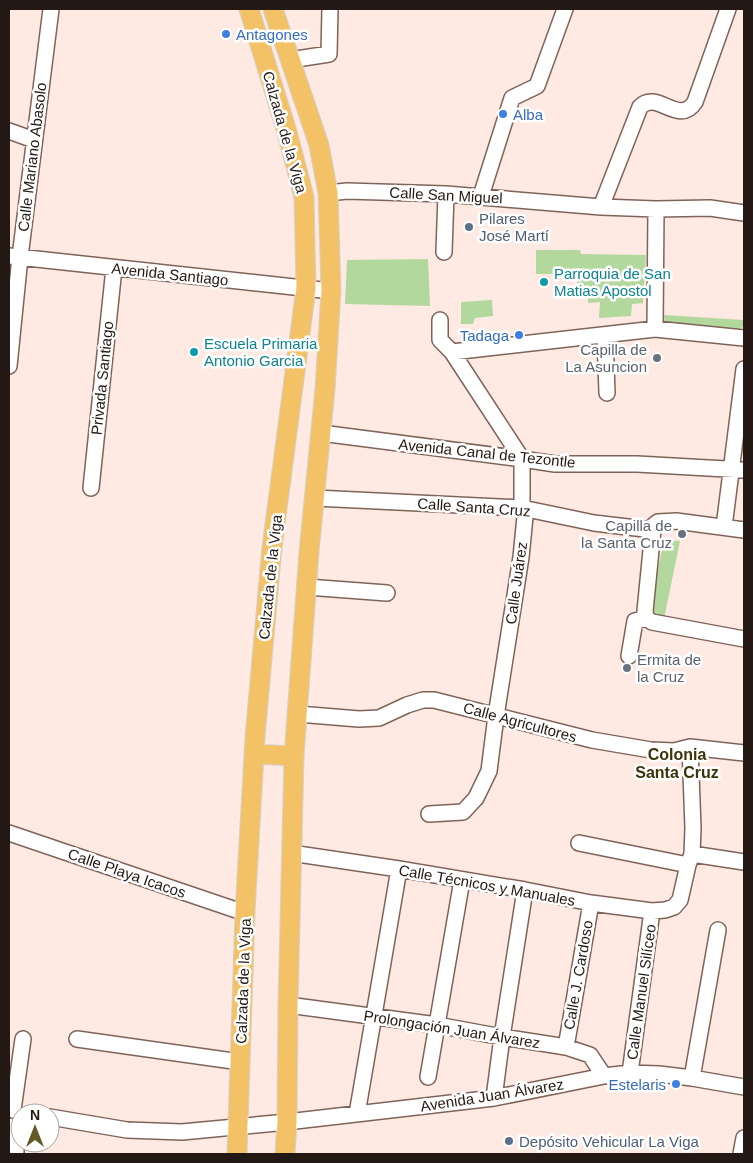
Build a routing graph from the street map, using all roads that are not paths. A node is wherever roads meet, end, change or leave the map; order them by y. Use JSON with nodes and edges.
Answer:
{"nodes":[{"id":1,"x":50,"y":9,"type":"edge"},
{"id":2,"x":249,"y":9,"type":"edge"},
{"id":3,"x":330,"y":9,"type":"edge"},
{"id":4,"x":565,"y":9,"type":"edge"},
{"id":5,"x":728,"y":9,"type":"edge"},
{"id":6,"x":275,"y":16,"type":"edge"},
{"id":7,"x":255,"y":28,"type":"junction"},
{"id":8,"x":290,"y":60,"type":"junction"},
{"id":9,"x":9,"y":131,"type":"edge"},
{"id":10,"x":34,"y":140,"type":"junction"},
{"id":11,"x":328,"y":193,"type":"junction"},
{"id":12,"x":446,"y":194,"type":"junction"},
{"id":13,"x":481,"y":196,"type":"junction"},
{"id":14,"x":601,"y":207,"type":"junction"},
{"id":15,"x":656,"y":209,"type":"junction"},
{"id":16,"x":744,"y":213,"type":"edge"},
{"id":17,"x":444,"y":252,"type":"dead end"},
{"id":18,"x":14,"y":256,"type":"edge"},
{"id":19,"x":114,"y":268,"type":"junction"},
{"id":20,"x":306,"y":288,"type":"junction"},
{"id":21,"x":331,"y":291,"type":"junction"},
{"id":22,"x":440,"y":320,"type":"dead end"},
{"id":23,"x":655,"y":329,"type":"junction"},
{"id":24,"x":605,"y":335,"type":"junction"},
{"id":25,"x":744,"y":338,"type":"edge"},
{"id":26,"x":452,"y":352,"type":"junction"},
{"id":27,"x":9,"y":366,"type":"edge"},
{"id":28,"x":744,"y":369,"type":"edge"},
{"id":29,"x":607,"y":393,"type":"dead end"},
{"id":30,"x":321,"y":433,"type":"junction"},
{"id":31,"x":522,"y":459,"type":"junction"},
{"id":32,"x":738,"y":470,"type":"edge"},
{"id":33,"x":92,"y":488,"type":"dead end"},
{"id":34,"x":315,"y":498,"type":"junction"},
{"id":35,"x":522,"y":508,"type":"junction"},
{"id":36,"x":724,"y":527,"type":"junction"},
{"id":37,"x":654,"y":530,"type":"junction"},
{"id":38,"x":744,"y":530,"type":"edge"},
{"id":39,"x":307,"y":587,"type":"junction"},
{"id":40,"x":387,"y":593,"type":"dead end"},
{"id":41,"x":646,"y":618,"type":"junction"},
{"id":42,"x":744,"y":639,"type":"edge"},
{"id":43,"x":629,"y":656,"type":"dead end"},
{"id":44,"x":298,"y":714,"type":"junction"},
{"id":45,"x":496,"y":716,"type":"junction"},
{"id":46,"x":690,"y":747,"type":"junction"},
{"id":47,"x":744,"y":753,"type":"edge"},
{"id":48,"x":254,"y":754,"type":"junction"},
{"id":49,"x":294,"y":756,"type":"junction"},
{"id":50,"x":429,"y":814,"type":"dead end"},
{"id":51,"x":9,"y":833,"type":"edge"},
{"id":52,"x":579,"y":843,"type":"dead end"},
{"id":53,"x":291,"y":853,"type":"junction"},
{"id":54,"x":690,"y":860,"type":"junction"},
{"id":55,"x":744,"y":862,"type":"edge"},
{"id":56,"x":399,"y":868,"type":"junction"},
{"id":57,"x":462,"y":880,"type":"junction"},
{"id":58,"x":526,"y":890,"type":"junction"},
{"id":59,"x":591,"y":903,"type":"junction"},
{"id":60,"x":652,"y":911,"type":"junction"},
{"id":61,"x":245,"y":913,"type":"junction"},
{"id":62,"x":718,"y":930,"type":"dead end"},
{"id":63,"x":288,"y":1006,"type":"junction"},
{"id":64,"x":373,"y":1016,"type":"junction"},
{"id":65,"x":436,"y":1024,"type":"junction"},
{"id":66,"x":502,"y":1037,"type":"junction"},
{"id":67,"x":23,"y":1039,"type":"dead end"},
{"id":68,"x":77,"y":1039,"type":"dead end"},
{"id":69,"x":566,"y":1047,"type":"junction"},
{"id":70,"x":240,"y":1062,"type":"junction"},
{"id":71,"x":630,"y":1073,"type":"junction"},
{"id":72,"x":604,"y":1076,"type":"junction"},
{"id":73,"x":428,"y":1077,"type":"dead end"},
{"id":74,"x":692,"y":1078,"type":"junction"},
{"id":75,"x":744,"y":1087,"type":"edge"},
{"id":76,"x":494,"y":1098,"type":"junction"},
{"id":77,"x":18,"y":1103,"type":"edge"},
{"id":78,"x":357,"y":1114,"type":"junction"},
{"id":79,"x":60,"y":1119,"type":"edge"},
{"id":80,"x":287,"y":1122,"type":"junction"},
{"id":81,"x":9,"y":1126,"type":"edge"},
{"id":82,"x":238,"y":1126,"type":"junction"},
{"id":83,"x":744,"y":1138,"type":"edge"},
{"id":84,"x":16,"y":1154,"type":"edge"},
{"id":85,"x":237,"y":1154,"type":"edge"},
{"id":86,"x":285,"y":1154,"type":"edge"},
{"id":87,"x":741,"y":1154,"type":"edge"}],
"edges":[{"from":1,"to":10,"type":"street","name":"Calle Mariano Abasolo"},
{"from":2,"to":7,"type":"main road","name":"Calzada de la Viga"},
{"from":3,"to":8,"type":"street"},
{"from":4,"to":13,"type":"street"},
{"from":5,"to":14,"type":"street"},
{"from":6,"to":7,"type":"main road"},
{"from":6,"to":8,"type":"main road","name":"Calzada de la Viga"},
{"from":7,"to":20,"type":"main road","name":"Calzada de la Viga"},
{"from":8,"to":11,"type":"main road","name":"Calzada de la Viga"},
{"from":9,"to":10,"type":"street"},
{"from":10,"to":18,"type":"street","name":"Calle Mariano Abasolo"},
{"from":11,"to":12,"type":"street","name":"Calle San Miguel"},
{"from":11,"to":21,"type":"main road","name":"Calzada de la Viga"},
{"from":12,"to":13,"type":"street","name":"Calle San Miguel"},
{"from":12,"to":17,"type":"street"},
{"from":13,"to":14,"type":"street","name":"Calle San Miguel"},
{"from":14,"to":15,"type":"street","name":"Calle San Miguel"},
{"from":15,"to":16,"type":"street","name":"Calle San Miguel"},
{"from":15,"to":23,"type":"street"},
{"from":18,"to":19,"type":"street","name":"Avenida Santiago"},
{"from":18,"to":27,"type":"street","name":"Calle Mariano Abasolo"},
{"from":19,"to":20,"type":"street","name":"Avenida Santiago"},
{"from":19,"to":33,"type":"street","name":"Privada Santiago"},
{"from":20,"to":21,"type":"street","name":"Avenida Santiago"},
{"from":20,"to":48,"type":"main road","name":"Calzada de la Viga"},
{"from":21,"to":30,"type":"main road","name":"Calzada de la Viga"},
{"from":22,"to":26,"type":"street"},
{"from":23,"to":24,"type":"street"},
{"from":23,"to":25,"type":"street"},
{"from":24,"to":26,"type":"street"},
{"from":24,"to":29,"type":"street"},
{"from":26,"to":31,"type":"street"},
{"from":28,"to":32,"type":"street"},
{"from":30,"to":31,"type":"street","name":"Avenida Canal de Tezontle"},
{"from":30,"to":34,"type":"main road","name":"Calzada de la Viga"},
{"from":31,"to":32,"type":"street","name":"Avenida Canal de Tezontle"},
{"from":31,"to":35,"type":"street","name":"Calle Juárez"},
{"from":32,"to":36,"type":"street"},
{"from":34,"to":35,"type":"street","name":"Calle Santa Cruz"},
{"from":34,"to":39,"type":"main road","name":"Calzada de la Viga"},
{"from":35,"to":37,"type":"street","name":"Calle Santa Cruz"},
{"from":35,"to":45,"type":"street","name":"Calle Juárez"},
{"from":36,"to":37,"type":"street","name":"Calle Santa Cruz"},
{"from":36,"to":38,"type":"street","name":"Calle Santa Cruz"},
{"from":37,"to":41,"type":"street"},
{"from":39,"to":40,"type":"street"},
{"from":39,"to":44,"type":"main road","name":"Calzada de la Viga"},
{"from":41,"to":42,"type":"street"},
{"from":41,"to":43,"type":"street"},
{"from":44,"to":45,"type":"street","name":"Calle Agricultores"},
{"from":44,"to":49,"type":"main road","name":"Calzada de la Viga"},
{"from":45,"to":46,"type":"street","name":"Calle Agricultores"},
{"from":45,"to":50,"type":"street","name":"Calle Juárez"},
{"from":46,"to":47,"type":"street","name":"Calle Agricultores"},
{"from":46,"to":54,"type":"street"},
{"from":48,"to":49,"type":"main road"},
{"from":48,"to":61,"type":"main road","name":"Calzada de la Viga"},
{"from":49,"to":53,"type":"main road","name":"Calzada de la Viga"},
{"from":51,"to":61,"type":"street","name":"Calle Playa Icacos"},
{"from":52,"to":54,"type":"street"},
{"from":53,"to":56,"type":"street","name":"Calle Técnicos y Manuales"},
{"from":53,"to":63,"type":"main road","name":"Calzada de la Viga"},
{"from":54,"to":55,"type":"street"},
{"from":54,"to":60,"type":"street","name":"Calle Técnicos y Manuales"},
{"from":56,"to":57,"type":"street","name":"Calle Técnicos y Manuales"},
{"from":56,"to":64,"type":"street"},
{"from":57,"to":58,"type":"street","name":"Calle Técnicos y Manuales"},
{"from":57,"to":65,"type":"street"},
{"from":58,"to":59,"type":"street","name":"Calle Técnicos y Manuales"},
{"from":58,"to":66,"type":"street"},
{"from":59,"to":60,"type":"street","name":"Calle Técnicos y Manuales"},
{"from":59,"to":69,"type":"street","name":"Calle J. Cardoso"},
{"from":60,"to":71,"type":"street","name":"Calle Manuel Silíceo"},
{"from":61,"to":70,"type":"main road","name":"Calzada de la Viga"},
{"from":62,"to":74,"type":"street"},
{"from":63,"to":64,"type":"street","name":"Prolongación Juan Álvarez"},
{"from":63,"to":80,"type":"main road","name":"Calzada de la Viga"},
{"from":64,"to":65,"type":"street","name":"Prolongación Juan Álvarez"},
{"from":64,"to":78,"type":"street"},
{"from":65,"to":66,"type":"street","name":"Prolongación Juan Álvarez"},
{"from":65,"to":73,"type":"street"},
{"from":66,"to":69,"type":"street","name":"Prolongación Juan Álvarez"},
{"from":66,"to":76,"type":"street"},
{"from":67,"to":77,"type":"street"},
{"from":68,"to":70,"type":"street"},
{"from":69,"to":72,"type":"street","name":"Prolongación Juan Álvarez"},
{"from":70,"to":82,"type":"main road","name":"Calzada de la Viga"},
{"from":71,"to":72,"type":"street","name":"Avenida Juan Álvarez"},
{"from":71,"to":74,"type":"street","name":"Avenida Juan Álvarez"},
{"from":72,"to":76,"type":"street","name":"Avenida Juan Álvarez"},
{"from":74,"to":75,"type":"street","name":"Avenida Juan Álvarez"},
{"from":76,"to":78,"type":"street","name":"Avenida Juan Álvarez"},
{"from":78,"to":80,"type":"street","name":"Avenida Juan Álvarez"},
{"from":79,"to":82,"type":"street","name":"Avenida Juan Álvarez"},
{"from":80,"to":82,"type":"street","name":"Avenida Juan Álvarez"},
{"from":80,"to":86,"type":"main road","name":"Calzada de la Viga"},
{"from":81,"to":84,"type":"street"},
{"from":82,"to":85,"type":"main road","name":"Calzada de la Viga"},
{"from":83,"to":87,"type":"street"}]}
